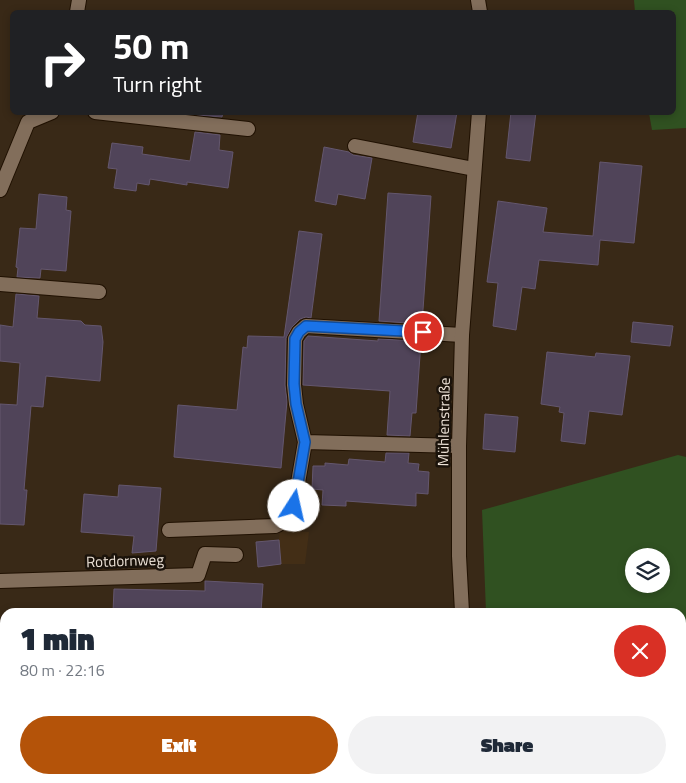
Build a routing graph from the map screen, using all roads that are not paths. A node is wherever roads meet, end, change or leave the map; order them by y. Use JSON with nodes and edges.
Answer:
{"nodes":[{"id":1,"x":45,"y":115,"type":"edge"},
{"id":2,"x":121,"y":115,"type":"edge"},
{"id":3,"x":479,"y":115,"type":"edge"},
{"id":4,"x":248,"y":129,"type":"dead end"},
{"id":5,"x":355,"y":146,"type":"dead end"},
{"id":6,"x":474,"y":169,"type":"junction"},
{"id":7,"x":0,"y":190,"type":"edge"},
{"id":8,"x":0,"y":284,"type":"edge"},
{"id":9,"x":99,"y":292,"type":"dead end"},
{"id":10,"x":462,"y":335,"type":"junction"},
{"id":11,"x":305,"y":442,"type":"junction"},
{"id":12,"x":459,"y":446,"type":"junction"},
{"id":13,"x":169,"y":530,"type":"dead end"},
{"id":14,"x":236,"y":555,"type":"dead end"},
{"id":15,"x":0,"y":581,"type":"edge"},
{"id":16,"x":462,"y":608,"type":"edge"}],
"edges":[{"from":1,"to":7,"type":"street"},
{"from":2,"to":4,"type":"street"},
{"from":3,"to":6,"type":"street","name":"Mühlenstraße"},
{"from":5,"to":6,"type":"street"},
{"from":6,"to":10,"type":"street","name":"Mühlenstraße"},
{"from":8,"to":9,"type":"street"},
{"from":10,"to":11,"type":"street"},
{"from":10,"to":12,"type":"street","name":"Mühlenstraße"},
{"from":11,"to":12,"type":"street"},
{"from":11,"to":13,"type":"street"},
{"from":12,"to":16,"type":"street","name":"Mühlenstraße"},
{"from":14,"to":15,"type":"street","name":"Rotdornweg"}]}
